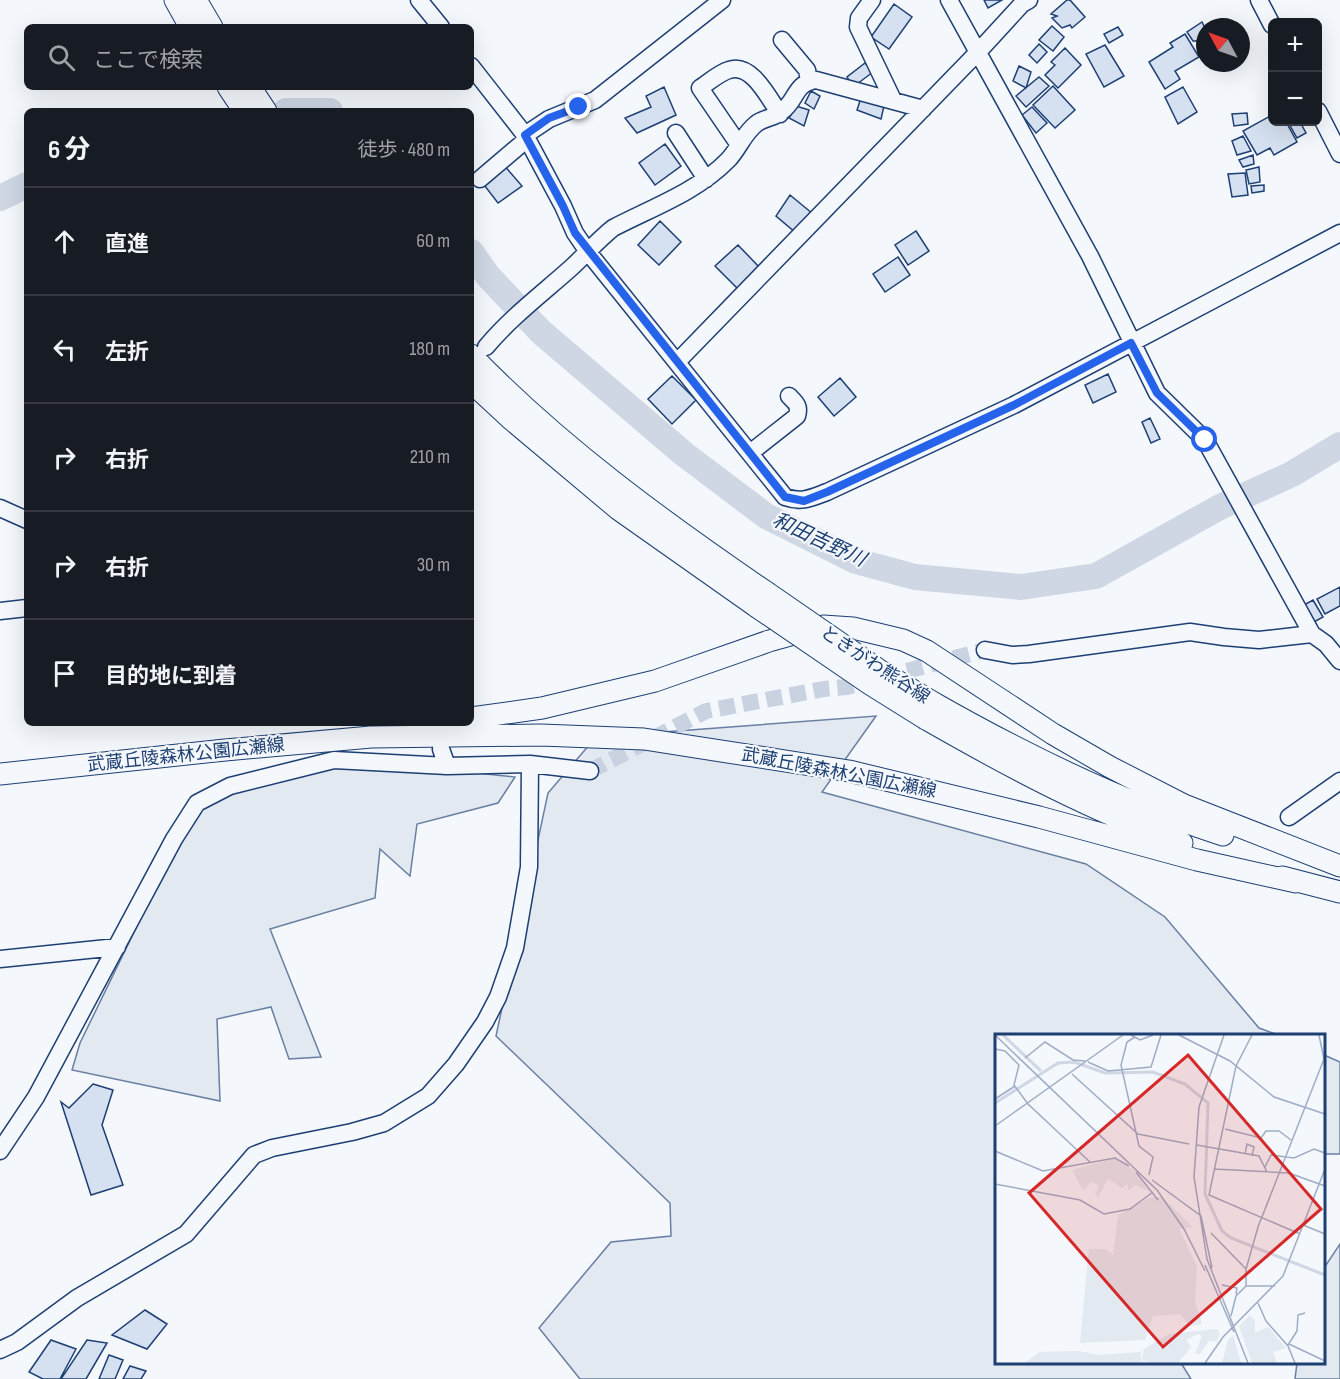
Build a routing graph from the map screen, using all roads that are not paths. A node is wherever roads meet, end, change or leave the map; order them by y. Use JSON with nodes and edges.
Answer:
{"nodes":[{"id":1,"x":175,"y":0,"type":"edge"},
{"id":2,"x":196,"y":0,"type":"edge"},
{"id":3,"x":419,"y":0,"type":"edge"},
{"id":4,"x":722,"y":0,"type":"edge"},
{"id":5,"x":872,"y":0,"type":"edge"},
{"id":6,"x":949,"y":0,"type":"edge"},
{"id":7,"x":1029,"y":0,"type":"edge"},
{"id":8,"x":1259,"y":0,"type":"edge"},
{"id":9,"x":1268,"y":18,"type":"edge"},
{"id":10,"x":188,"y":24,"type":"edge"},
{"id":11,"x":210,"y":24,"type":"edge"},
{"id":12,"x":439,"y":24,"type":"edge"},
{"id":13,"x":782,"y":40,"type":"dead end"},
{"id":14,"x":978,"y":52,"type":"junction"},
{"id":15,"x":474,"y":70,"type":"edge"},
{"id":16,"x":809,"y":81,"type":"junction"},
{"id":17,"x":230,"y":90,"type":"edge"},
{"id":18,"x":252,"y":90,"type":"edge"},
{"id":19,"x":893,"y":100,"type":"junction"},
{"id":20,"x":242,"y":108,"type":"edge"},
{"id":21,"x":264,"y":108,"type":"edge"},
{"id":22,"x":922,"y":109,"type":"junction"},
{"id":23,"x":780,"y":114,"type":"junction"},
{"id":24,"x":1322,"y":120,"type":"edge"},
{"id":25,"x":676,"y":133,"type":"dead end"},
{"id":26,"x":525,"y":138,"type":"junction"},
{"id":27,"x":739,"y":145,"type":"junction"},
{"id":28,"x":1340,"y":154,"type":"edge"},
{"id":29,"x":480,"y":179,"type":"dead end"},
{"id":30,"x":706,"y":179,"type":"junction"},
{"id":31,"x":1340,"y":233,"type":"edge"},
{"id":32,"x":588,"y":252,"type":"junction"},
{"id":33,"x":1131,"y":343,"type":"junction"},
{"id":34,"x":479,"y":351,"type":"edge"},
{"id":35,"x":677,"y":362,"type":"junction"},
{"id":36,"x":474,"y":385,"type":"edge"},
{"id":37,"x":789,"y":396,"type":"dead end"},
{"id":38,"x":750,"y":453,"type":"junction"},
{"id":39,"x":0,"y":508,"type":"edge"},
{"id":40,"x":24,"y":519,"type":"edge"},
{"id":41,"x":761,"y":600,"type":"junction"},
{"id":42,"x":24,"y":608,"type":"edge"},
{"id":43,"x":0,"y":611,"type":"edge"},
{"id":44,"x":1312,"y":634,"type":"junction"},
{"id":45,"x":985,"y":650,"type":"tunnel mouth"},
{"id":46,"x":1340,"y":661,"type":"edge"},
{"id":47,"x":930,"y":711,"type":"junction"},
{"id":48,"x":474,"y":718,"type":"edge"},
{"id":49,"x":425,"y":726,"type":"edge"},
{"id":50,"x":371,"y":737,"type":"junction"},
{"id":51,"x":441,"y":749,"type":"dead end"},
{"id":52,"x":530,"y":764,"type":"junction"},
{"id":53,"x":447,"y":766,"type":"junction"},
{"id":54,"x":590,"y":771,"type":"tunnel mouth"},
{"id":55,"x":0,"y":774,"type":"edge"},
{"id":56,"x":1340,"y":781,"type":"edge"},
{"id":57,"x":1289,"y":817,"type":"dead end"},
{"id":58,"x":1340,"y":867,"type":"edge"},
{"id":59,"x":1296,"y":882,"type":"junction"},
{"id":60,"x":1340,"y":892,"type":"edge"},
{"id":61,"x":117,"y":947,"type":"junction"},
{"id":62,"x":0,"y":959,"type":"edge"},
{"id":63,"x":0,"y":1152,"type":"edge"},
{"id":64,"x":0,"y":1350,"type":"edge"}],
"edges":[{"from":1,"to":10,"type":"main road"},
{"from":2,"to":11,"type":"main road"},
{"from":3,"to":12,"type":"street"},
{"from":4,"to":26,"type":"street"},
{"from":5,"to":19,"type":"street"},
{"from":6,"to":14,"type":"street"},
{"from":7,"to":14,"type":"street"},
{"from":8,"to":9,"type":"street"},
{"from":13,"to":16,"type":"street"},
{"from":14,"to":22,"type":"street"},
{"from":14,"to":33,"type":"street"},
{"from":15,"to":26,"type":"street"},
{"from":16,"to":19,"type":"street"},
{"from":16,"to":23,"type":"street"},
{"from":17,"to":20,"type":"main road"},
{"from":18,"to":21,"type":"main road"},
{"from":19,"to":22,"type":"street"},
{"from":22,"to":35,"type":"street"},
{"from":23,"to":27,"type":"street"},
{"from":23,"to":27,"type":"street"},
{"from":24,"to":28,"type":"street"},
{"from":25,"to":30,"type":"street"},
{"from":26,"to":29,"type":"street"},
{"from":26,"to":32,"type":"street"},
{"from":27,"to":30,"type":"street"},
{"from":30,"to":32,"type":"street"},
{"from":31,"to":33,"type":"street"},
{"from":32,"to":34,"type":"street"},
{"from":32,"to":35,"type":"street"},
{"from":33,"to":38,"type":"street"},
{"from":33,"to":44,"type":"street"},
{"from":34,"to":41,"type":"main road","name":"ときがわ熊谷線"},
{"from":35,"to":38,"type":"street"},
{"from":36,"to":41,"type":"main road","name":"ときがわ熊谷線"},
{"from":37,"to":38,"type":"street"},
{"from":39,"to":40,"type":"street"},
{"from":41,"to":47,"type":"main road","name":"ときがわ熊谷線","bridge":true},
{"from":42,"to":43,"type":"street"},
{"from":44,"to":45,"type":"street"},
{"from":44,"to":46,"type":"street"},
{"from":47,"to":58,"type":"main road","name":"ときがわ熊谷線"},
{"from":47,"to":59,"type":"main road","name":"ときがわ熊谷線"},
{"from":48,"to":58,"type":"main road"},
{"from":49,"to":50,"type":"main road","name":"武蔵丘陵森林公園広瀬線"},
{"from":50,"to":55,"type":"main road","name":"武蔵丘陵森林公園広瀬線"},
{"from":50,"to":59,"type":"main road","name":"武蔵丘陵森林公園広瀬線"},
{"from":51,"to":53,"type":"street"},
{"from":52,"to":53,"type":"street"},
{"from":52,"to":54,"type":"street"},
{"from":52,"to":64,"type":"street"},
{"from":53,"to":61,"type":"street"},
{"from":56,"to":57,"type":"street"},
{"from":59,"to":60,"type":"main road","name":"ときがわ熊谷線"},
{"from":61,"to":62,"type":"street"},
{"from":61,"to":63,"type":"street"}]}
